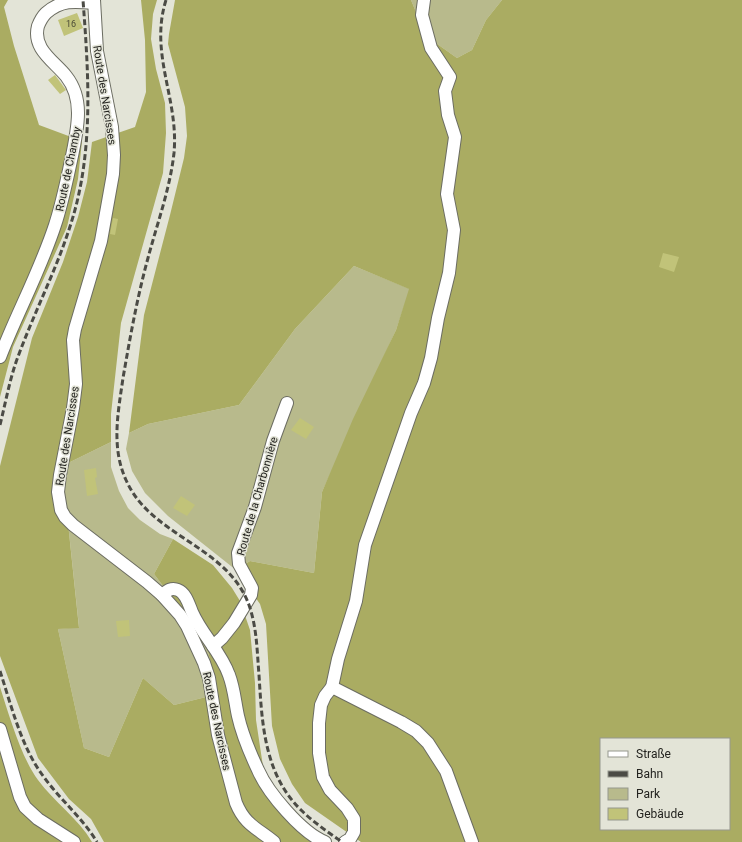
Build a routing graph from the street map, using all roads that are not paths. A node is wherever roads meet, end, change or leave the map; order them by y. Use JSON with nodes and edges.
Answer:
{"nodes":[{"id":1,"x":424,"y":0,"type":"edge"},
{"id":2,"x":60,"y":1,"type":"edge"},
{"id":3,"x":94,"y":2,"type":"edge"},
{"id":4,"x":0,"y":357,"type":"edge"},
{"id":5,"x":287,"y":403,"type":"dead end"},
{"id":6,"x":162,"y":594,"type":"junction"},
{"id":7,"x":213,"y":646,"type":"junction"},
{"id":8,"x":332,"y":687,"type":"junction"},
{"id":9,"x":0,"y":729,"type":"edge"},
{"id":10,"x":74,"y":842,"type":"edge"},
{"id":11,"x":274,"y":842,"type":"edge"},
{"id":12,"x":325,"y":842,"type":"edge"},
{"id":13,"x":345,"y":842,"type":"edge"},
{"id":14,"x":472,"y":842,"type":"edge"}],
"edges":[{"from":1,"to":8,"type":"street"},
{"from":2,"to":3,"type":"street","name":"Route de Chamby"},
{"from":2,"to":4,"type":"street","name":"Route de Chamby"},
{"from":3,"to":6,"type":"street","name":"Route des Narcisses"},
{"from":5,"to":7,"type":"street","name":"Route de la Charbonnière"},
{"from":6,"to":7,"type":"street"},
{"from":6,"to":11,"type":"street","name":"Route des Narcisses"},
{"from":7,"to":12,"type":"street"},
{"from":8,"to":13,"type":"street"},
{"from":8,"to":14,"type":"street"},
{"from":9,"to":10,"type":"street"}]}
